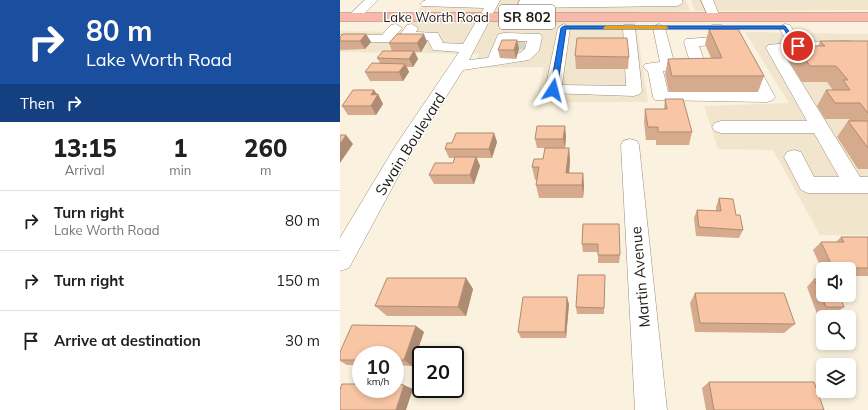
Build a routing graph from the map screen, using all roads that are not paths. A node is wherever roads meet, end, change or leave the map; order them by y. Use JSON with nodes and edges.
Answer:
{"nodes":[{"id":1,"x":372,"y":0,"type":"edge"},
{"id":2,"x":385,"y":0,"type":"edge"},
{"id":3,"x":526,"y":0,"type":"edge"},
{"id":4,"x":676,"y":0,"type":"edge"},
{"id":5,"x":707,"y":0,"type":"edge"},
{"id":6,"x":468,"y":2,"type":"edge"},
{"id":7,"x":493,"y":2,"type":"edge"},
{"id":8,"x":622,"y":2,"type":"edge"},
{"id":9,"x":426,"y":4,"type":"dead end"},
{"id":10,"x":354,"y":17,"type":"junction"},
{"id":11,"x":368,"y":17,"type":"junction"},
{"id":12,"x":868,"y":17,"type":"edge"},
{"id":13,"x":626,"y":22,"type":"junction"},
{"id":14,"x":483,"y":23,"type":"junction"},
{"id":15,"x":341,"y":28,"type":"edge"},
{"id":16,"x":396,"y":28,"type":"joint"},
{"id":17,"x":412,"y":28,"type":"junction"},
{"id":18,"x":564,"y":28,"type":"junction"},
{"id":19,"x":659,"y":28,"type":"junction"},
{"id":20,"x":785,"y":28,"type":"junction"},
{"id":21,"x":868,"y":28,"type":"edge"},
{"id":22,"x":727,"y":35,"type":"junction"},
{"id":23,"x":516,"y":43,"type":"junction"},
{"id":24,"x":865,"y":45,"type":"edge"},
{"id":25,"x":798,"y":46,"type":"junction"},
{"id":26,"x":465,"y":55,"type":"junction"},
{"id":27,"x":661,"y":66,"type":"junction"},
{"id":28,"x":634,"y":73,"type":"junction"},
{"id":29,"x":819,"y":127,"type":"junction"},
{"id":30,"x":720,"y":128,"type":"dead end"},
{"id":31,"x":630,"y":145,"type":"dead end"},
{"id":32,"x":794,"y":157,"type":"dead end"},
{"id":33,"x":861,"y":185,"type":"edge"},
{"id":34,"x":340,"y":260,"type":"edge"},
{"id":35,"x":651,"y":410,"type":"edge"}],
"edges":[{"from":1,"to":10,"type":"street"},
{"from":2,"to":11,"type":"street"},
{"from":3,"to":8,"type":"street"},
{"from":4,"to":8,"type":"street"},
{"from":5,"to":22,"type":"street"},
{"from":6,"to":7,"type":"street"},
{"from":6,"to":9,"type":"street"},
{"from":7,"to":14,"type":"street","name":"Swain Boulevard"},
{"from":8,"to":13,"type":"street"},
{"from":10,"to":11,"type":"main road","name":"Lake Worth Road","number":"SR 802"},
{"from":10,"to":15,"type":"main road","name":"Lake Worth Road","number":"SR 802"},
{"from":11,"to":14,"type":"main road","name":"Lake Worth Road","number":"SR 802"},
{"from":12,"to":22,"type":"main road"},
{"from":13,"to":14,"type":"main road","name":"Lake Worth Road","number":"SR 802"},
{"from":13,"to":18,"type":"main road","name":"Lake Worth Road","number":"SR 802"},
{"from":13,"to":19,"type":"main road","name":"Lake Worth Road","number":"SR 802"},
{"from":13,"to":22,"type":"main road","name":"Lake Worth Road","number":"SR 802"},
{"from":13,"to":28,"type":"street"},
{"from":14,"to":17,"type":"main road","name":"Lake Worth Road","number":"SR 802"},
{"from":14,"to":23,"type":"main road","name":"Lake Worth Road","number":"SR 802"},
{"from":14,"to":26,"type":"street","name":"Swain Boulevard"},
{"from":15,"to":16,"type":"street"},
{"from":16,"to":17,"type":"main road","name":"Lake Worth Road","number":"SR 802"},
{"from":17,"to":26,"type":"street"},
{"from":18,"to":23,"type":"main road","name":"Lake Worth Road","number":"SR 802"},
{"from":18,"to":28,"type":"street"},
{"from":19,"to":22,"type":"main road","name":"Lake Worth Road","number":"SR 802"},
{"from":19,"to":27,"type":"street"},
{"from":20,"to":21,"type":"main road","name":"Lake Worth Road","number":"SR 802"},
{"from":20,"to":22,"type":"main road","name":"Lake Worth Road","number":"SR 802"},
{"from":20,"to":25,"type":"street"},
{"from":22,"to":27,"type":"street"},
{"from":22,"to":27,"type":"street"},
{"from":23,"to":26,"type":"street"},
{"from":24,"to":25,"type":"street"},
{"from":25,"to":29,"type":"street"},
{"from":26,"to":34,"type":"street","name":"Swain Boulevard"},
{"from":27,"to":28,"type":"street"},
{"from":29,"to":30,"type":"street"},
{"from":29,"to":33,"type":"street"},
{"from":31,"to":35,"type":"street","name":"Martin Avenue"},
{"from":32,"to":33,"type":"street"}]}
